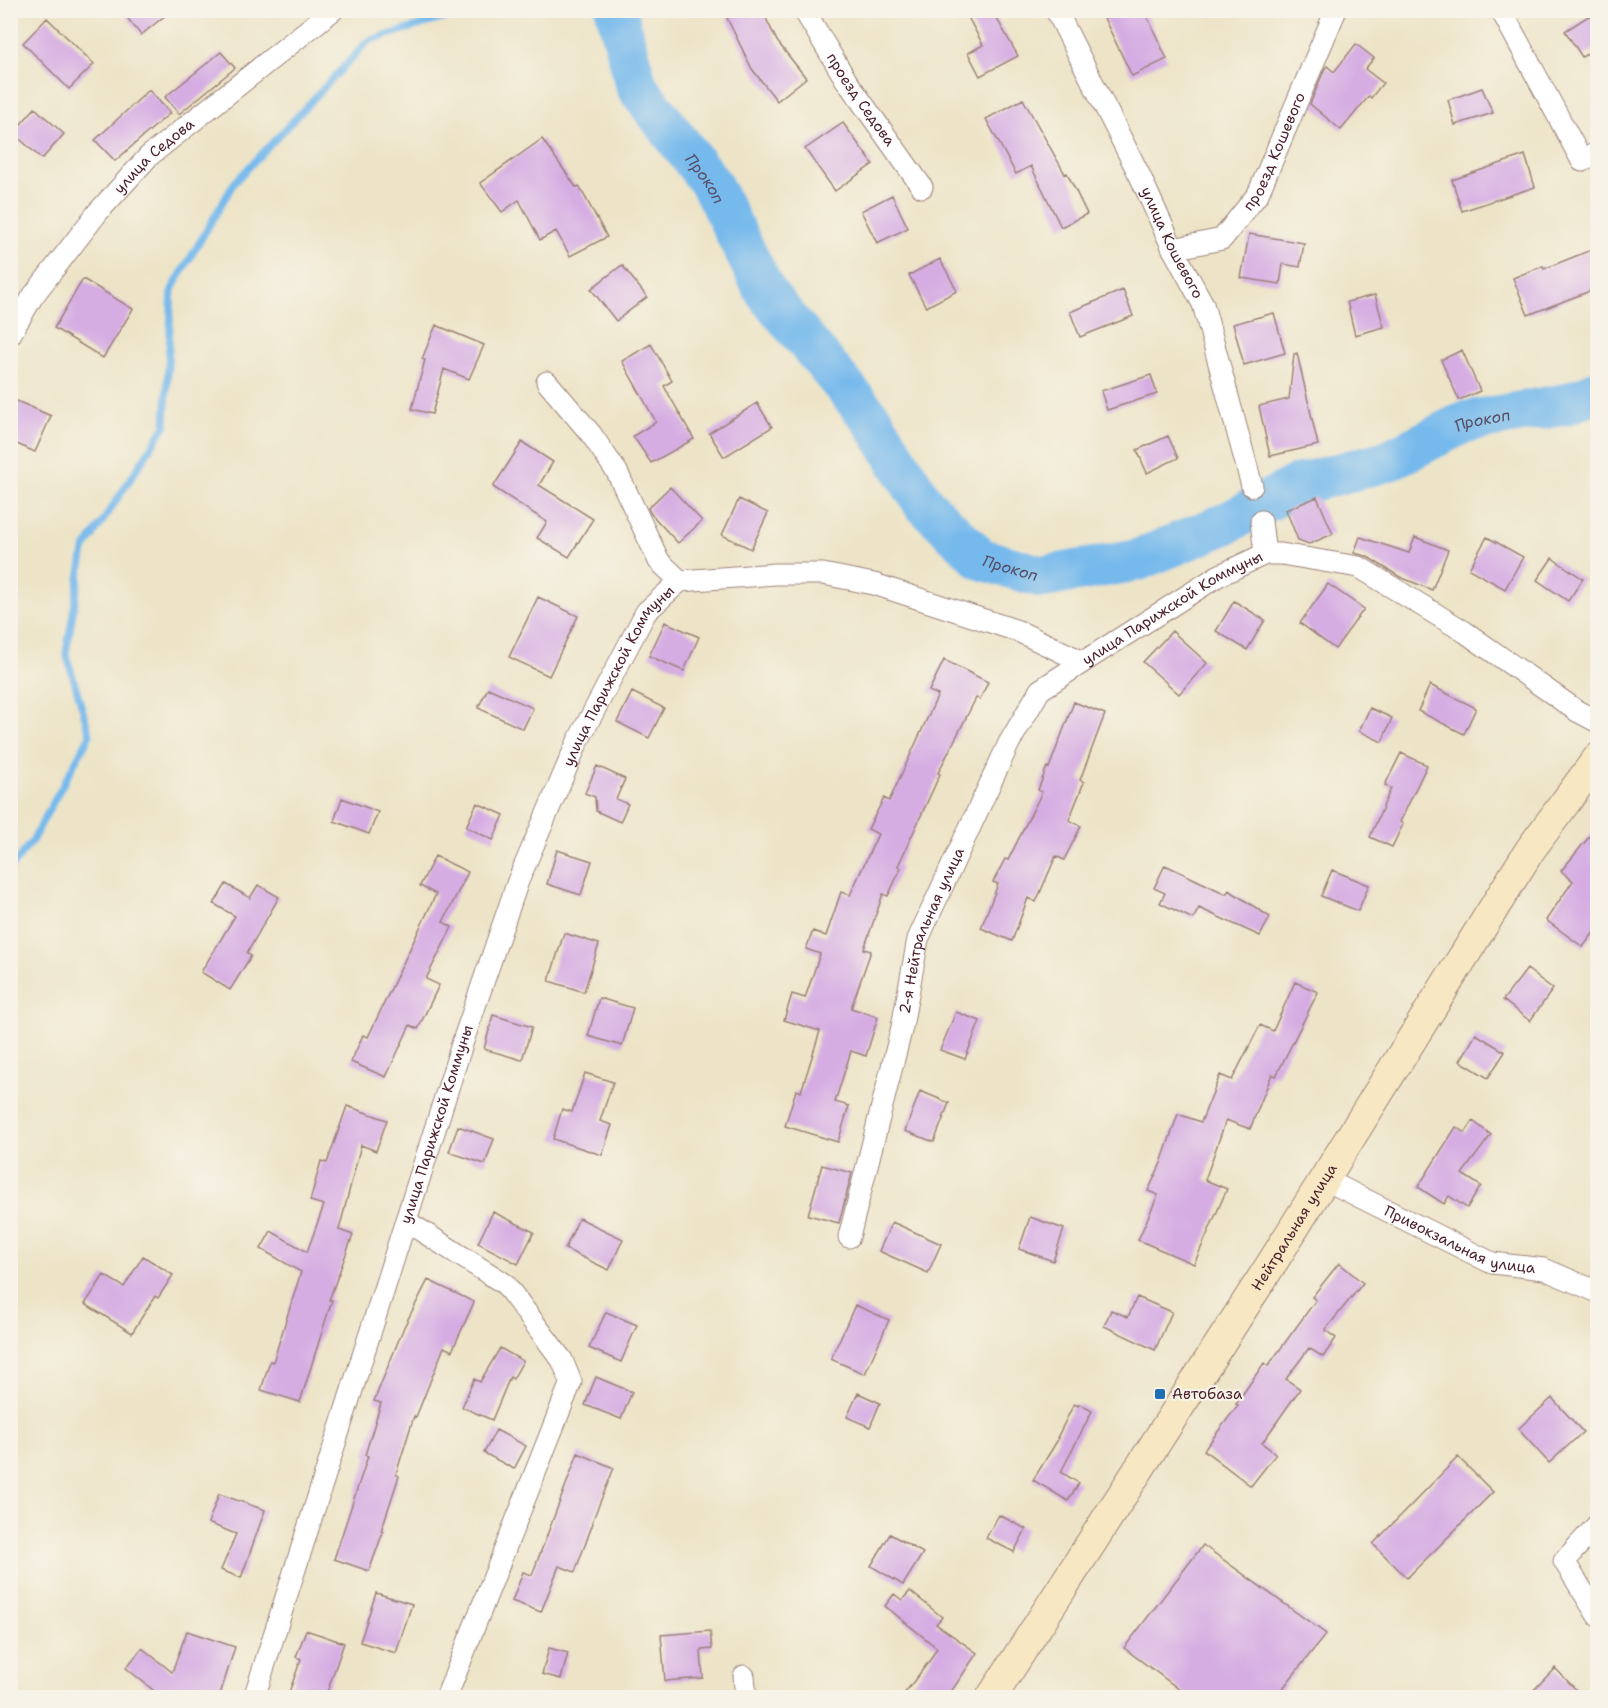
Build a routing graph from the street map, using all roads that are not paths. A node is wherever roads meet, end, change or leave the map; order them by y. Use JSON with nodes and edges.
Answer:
{"nodes":[{"id":1,"x":333,"y":10,"type":"edge"},
{"id":2,"x":804,"y":10,"type":"edge"},
{"id":3,"x":1056,"y":10,"type":"edge"},
{"id":4,"x":1336,"y":10,"type":"edge"},
{"id":5,"x":1501,"y":10,"type":"edge"},
{"id":6,"x":1590,"y":157,"type":"edge"},
{"id":7,"x":922,"y":187,"type":"dead end"},
{"id":8,"x":1173,"y":249,"type":"junction"},
{"id":9,"x":10,"y":335,"type":"edge"},
{"id":10,"x":547,"y":382,"type":"dead end"},
{"id":11,"x":1252,"y":486,"type":"dead end"},
{"id":12,"x":1261,"y":521,"type":"dead end"},
{"id":13,"x":1265,"y":554,"type":"junction"},
{"id":14,"x":681,"y":581,"type":"junction"},
{"id":15,"x":1083,"y":662,"type":"junction"},
{"id":16,"x":1598,"y":722,"type":"edge"},
{"id":17,"x":1598,"y":758,"type":"edge"},
{"id":18,"x":1324,"y":1179,"type":"junction"},
{"id":19,"x":406,"y":1221,"type":"junction"},
{"id":20,"x":849,"y":1237,"type":"dead end"},
{"id":21,"x":1598,"y":1292,"type":"edge"},
{"id":22,"x":1598,"y":1524,"type":"edge"},
{"id":23,"x":1598,"y":1616,"type":"edge"},
{"id":24,"x":744,"y":1676,"type":"dead end"},
{"id":25,"x":254,"y":1698,"type":"edge"},
{"id":26,"x":446,"y":1698,"type":"edge"},
{"id":27,"x":746,"y":1698,"type":"edge"},
{"id":28,"x":992,"y":1698,"type":"edge"}],
"edges":[{"from":1,"to":9,"type":"street","name":"улица Седова"},
{"from":2,"to":7,"type":"street","name":"проезд Седова"},
{"from":3,"to":8,"type":"street","name":"улица Кошевого"},
{"from":4,"to":8,"type":"street","name":"проезд Кошевого"},
{"from":5,"to":6,"type":"street"},
{"from":8,"to":11,"type":"street","name":"улица Кошевого"},
{"from":10,"to":14,"type":"street","name":"улица Парижской Коммуны"},
{"from":12,"to":13,"type":"street"},
{"from":13,"to":15,"type":"street","name":"улица Парижской Коммуны"},
{"from":13,"to":16,"type":"street","name":"улица Парижской Коммуны"},
{"from":14,"to":15,"type":"street","name":"улица Парижской Коммуны"},
{"from":14,"to":19,"type":"street","name":"улица Парижской Коммуны"},
{"from":15,"to":20,"type":"street","name":"2-я Нейтральная улица"},
{"from":17,"to":18,"type":"main road","name":"Нейтральная улица"},
{"from":18,"to":21,"type":"street","name":"Привокзальная улица"},
{"from":18,"to":28,"type":"main road","name":"Нейтральная улица"},
{"from":19,"to":25,"type":"street","name":"улица Парижской Коммуны"},
{"from":19,"to":26,"type":"street"},
{"from":22,"to":23,"type":"street"},
{"from":24,"to":27,"type":"street"}]}
